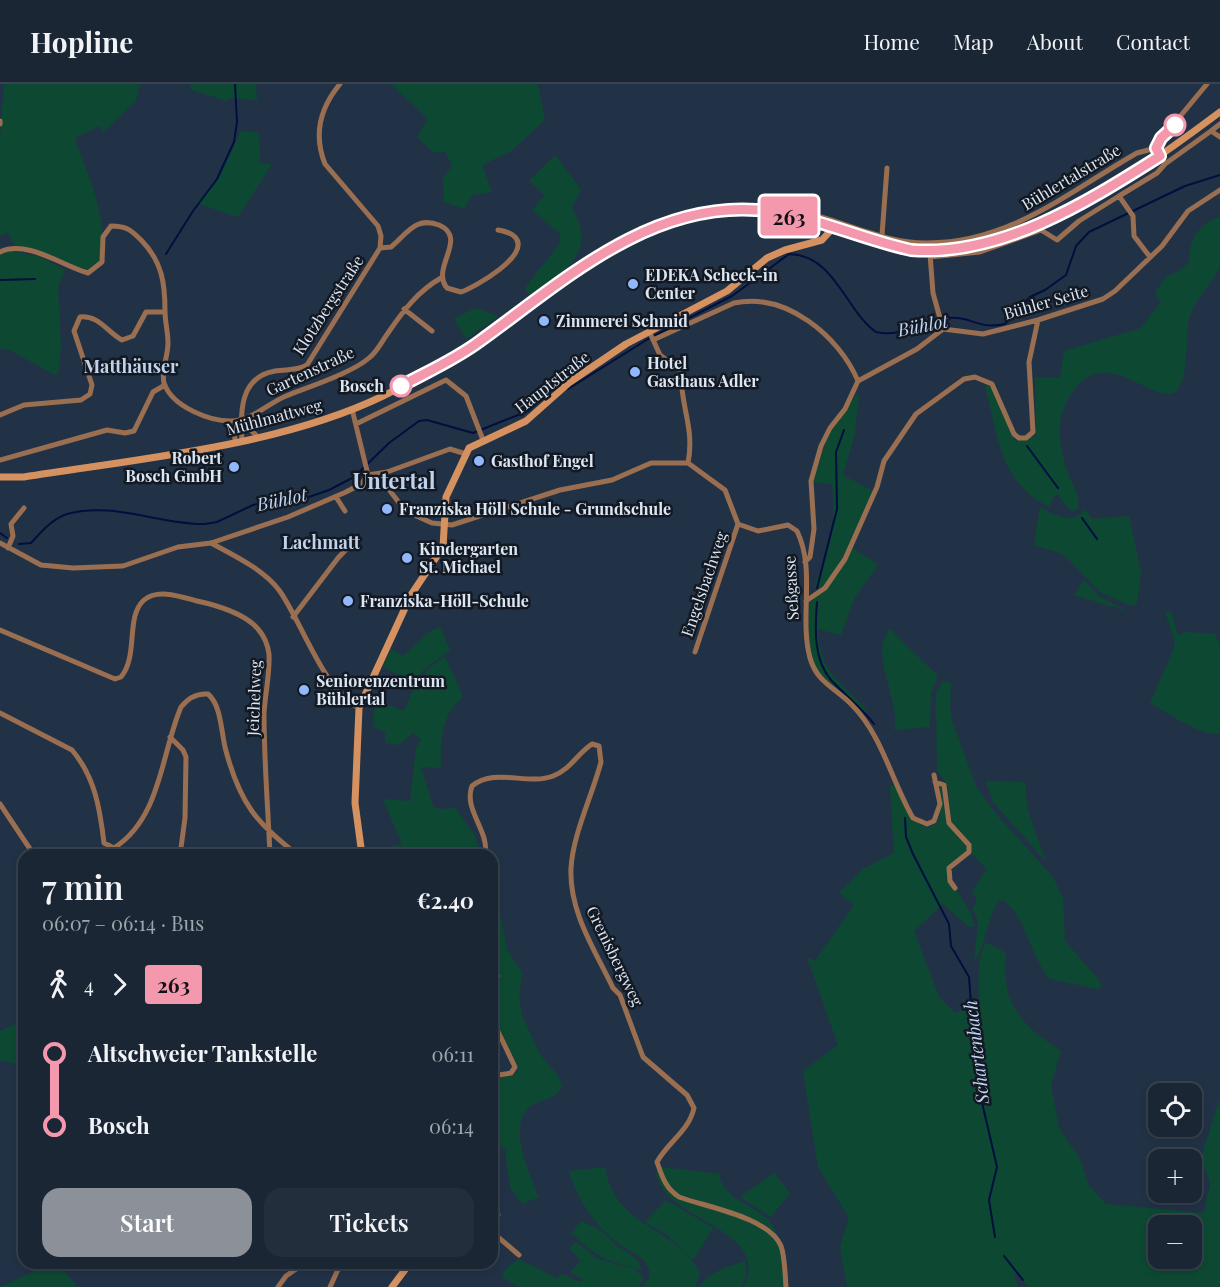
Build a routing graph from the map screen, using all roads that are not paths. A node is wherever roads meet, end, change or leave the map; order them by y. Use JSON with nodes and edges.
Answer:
{"nodes":[{"id":1,"x":340,"y":84,"type":"edge"},
{"id":2,"x":1207,"y":84,"type":"edge"},
{"id":3,"x":1220,"y":112,"type":"edge"},
{"id":4,"x":1220,"y":124,"type":"edge"},
{"id":5,"x":1211,"y":131,"type":"junction"},
{"id":6,"x":1220,"y":136,"type":"edge"},
{"id":7,"x":1156,"y":148,"type":"junction"},
{"id":8,"x":1160,"y":156,"type":"junction"},
{"id":9,"x":1165,"y":164,"type":"junction"},
{"id":10,"x":887,"y":168,"type":"dead end"},
{"id":11,"x":1220,"y":190,"type":"edge"},
{"id":12,"x":1119,"y":196,"type":"junction"},
{"id":13,"x":821,"y":217,"type":"dead end"},
{"id":14,"x":683,"y":218,"type":"joint"},
{"id":15,"x":833,"y":228,"type":"junction"},
{"id":16,"x":498,"y":230,"type":"dead end"},
{"id":17,"x":882,"y":235,"type":"junction"},
{"id":18,"x":380,"y":248,"type":"junction"},
{"id":19,"x":930,"y":250,"type":"junction"},
{"id":20,"x":0,"y":252,"type":"edge"},
{"id":21,"x":1150,"y":257,"type":"junction"},
{"id":22,"x":441,"y":278,"type":"junction"},
{"id":23,"x":405,"y":309,"type":"junction"},
{"id":24,"x":165,"y":312,"type":"junction"},
{"id":25,"x":1038,"y":320,"type":"junction"},
{"id":26,"x":943,"y":326,"type":"junction"},
{"id":27,"x":432,"y":331,"type":"dead end"},
{"id":28,"x":649,"y":333,"type":"junction"},
{"id":29,"x":653,"y":340,"type":"junction"},
{"id":30,"x":858,"y":381,"type":"junction"},
{"id":31,"x":165,"y":385,"type":"junction"},
{"id":32,"x":352,"y":409,"type":"junction"},
{"id":33,"x":0,"y":415,"type":"edge"},
{"id":34,"x":240,"y":420,"type":"junction"},
{"id":35,"x":356,"y":424,"type":"junction"},
{"id":36,"x":258,"y":437,"type":"junction"},
{"id":37,"x":482,"y":438,"type":"junction"},
{"id":38,"x":238,"y":441,"type":"junction"},
{"id":39,"x":466,"y":454,"type":"junction"},
{"id":40,"x":0,"y":460,"type":"edge"},
{"id":41,"x":688,"y":463,"type":"junction"},
{"id":42,"x":368,"y":473,"type":"junction"},
{"id":43,"x":378,"y":475,"type":"junction"},
{"id":44,"x":0,"y":477,"type":"edge"},
{"id":45,"x":336,"y":496,"type":"junction"},
{"id":46,"x":24,"y":508,"type":"dead end"},
{"id":47,"x":345,"y":511,"type":"dead end"},
{"id":48,"x":738,"y":524,"type":"junction"},
{"id":49,"x":445,"y":525,"type":"junction"},
{"id":50,"x":357,"y":538,"type":"dead end"},
{"id":51,"x":211,"y":543,"type":"junction"},
{"id":52,"x":3,"y":546,"type":"edge"},
{"id":53,"x":805,"y":562,"type":"junction"},
{"id":54,"x":806,"y":601,"type":"junction"},
{"id":55,"x":293,"y":617,"type":"junction"},
{"id":56,"x":0,"y":630,"type":"edge"},
{"id":57,"x":695,"y":652,"type":"dead end"},
{"id":58,"x":359,"y":708,"type":"junction"},
{"id":59,"x":0,"y":713,"type":"edge"},
{"id":60,"x":170,"y":737,"type":"junction"},
{"id":61,"x":934,"y":775,"type":"dead end"},
{"id":62,"x":935,"y":782,"type":"junction"},
{"id":63,"x":0,"y":804,"type":"edge"},
{"id":64,"x":269,"y":833,"type":"junction"},
{"id":65,"x":30,"y":849,"type":"edge"},
{"id":66,"x":181,"y":849,"type":"edge"},
{"id":67,"x":270,"y":849,"type":"edge"},
{"id":68,"x":290,"y":849,"type":"edge"},
{"id":69,"x":361,"y":849,"type":"edge"},
{"id":70,"x":485,"y":849,"type":"edge"},
{"id":71,"x":955,"y":888,"type":"dead end"},
{"id":72,"x":498,"y":1032,"type":"edge"},
{"id":73,"x":498,"y":1075,"type":"edge"},
{"id":74,"x":498,"y":1237,"type":"edge"},
{"id":75,"x":519,"y":1255,"type":"dead end"},
{"id":76,"x":296,"y":1269,"type":"edge"},
{"id":77,"x":338,"y":1269,"type":"edge"},
{"id":78,"x":406,"y":1269,"type":"edge"},
{"id":79,"x":278,"y":1287,"type":"edge"},
{"id":80,"x":330,"y":1287,"type":"edge"},
{"id":81,"x":392,"y":1287,"type":"edge"},
{"id":82,"x":786,"y":1287,"type":"edge"}],
"edges":[{"from":1,"to":18,"type":"street","name":"Klotzbergstraße"},
{"from":2,"to":7,"type":"street"},
{"from":3,"to":8,"type":"main road","name":"Bühlertalstraße"},
{"from":4,"to":5,"type":"street"},
{"from":5,"to":6,"type":"street"},
{"from":5,"to":9,"type":"street"},
{"from":7,"to":8,"type":"street"},
{"from":7,"to":19,"type":"street","name":"Bühlertalstraße"},
{"from":8,"to":9,"type":"street"},
{"from":8,"to":19,"type":"main road","name":"Bühlertalstraße"},
{"from":9,"to":12,"type":"street"},
{"from":10,"to":17,"type":"street"},
{"from":11,"to":21,"type":"street","name":"Bühler Seite"},
{"from":12,"to":19,"type":"street"},
{"from":12,"to":21,"type":"street"},
{"from":13,"to":17,"type":"street","name":"Bühlertalstraße"},
{"from":14,"to":15,"type":"main road","name":"Bühlertalstraße"},
{"from":14,"to":32,"type":"main road","name":"Mühlmattweg"},
{"from":15,"to":19,"type":"main road","name":"Bühlertalstraße"},
{"from":15,"to":28,"type":"main road","name":"Hauptstraße"},
{"from":16,"to":22,"type":"street"},
{"from":17,"to":19,"type":"street","name":"Bühlertalstraße"},
{"from":18,"to":22,"type":"street"},
{"from":18,"to":34,"type":"street","name":"Klotzbergstraße"},
{"from":19,"to":26,"type":"street"},
{"from":20,"to":24,"type":"street"},
{"from":21,"to":25,"type":"street","name":"Bühler Seite"},
{"from":22,"to":23,"type":"street","name":"Gartenstraße"},
{"from":23,"to":27,"type":"street"},
{"from":23,"to":34,"type":"street","name":"Gartenstraße"},
{"from":24,"to":31,"type":"street"},
{"from":24,"to":33,"type":"street"},
{"from":25,"to":26,"type":"street","name":"Bühler Seite"},
{"from":25,"to":54,"type":"street"},
{"from":26,"to":30,"type":"street"},
{"from":28,"to":29,"type":"street"},
{"from":28,"to":37,"type":"main road","name":"Hauptstraße"},
{"from":29,"to":30,"type":"street"},
{"from":29,"to":41,"type":"street"},
{"from":30,"to":53,"type":"street"},
{"from":31,"to":34,"type":"street"},
{"from":31,"to":40,"type":"street"},
{"from":32,"to":35,"type":"street"},
{"from":32,"to":36,"type":"main road","name":"Mühlmattweg"},
{"from":34,"to":36,"type":"street"},
{"from":34,"to":38,"type":"street","name":"Klotzbergstraße"},
{"from":35,"to":37,"type":"street"},
{"from":35,"to":42,"type":"street"},
{"from":36,"to":38,"type":"main road","name":"Mühlmattweg"},
{"from":37,"to":39,"type":"main road","name":"Hauptstraße"},
{"from":38,"to":44,"type":"main road","name":"Mühlmattweg"},
{"from":39,"to":43,"type":"street"},
{"from":39,"to":49,"type":"main road"},
{"from":41,"to":48,"type":"street"},
{"from":41,"to":49,"type":"street"},
{"from":42,"to":43,"type":"street"},
{"from":42,"to":45,"type":"street"},
{"from":43,"to":49,"type":"street"},
{"from":45,"to":47,"type":"street"},
{"from":45,"to":51,"type":"street"},
{"from":46,"to":52,"type":"street"},
{"from":48,"to":53,"type":"street","name":"Seßgasse"},
{"from":48,"to":57,"type":"street","name":"Engelsbachweg"},
{"from":49,"to":58,"type":"main road"},
{"from":50,"to":55,"type":"street"},
{"from":51,"to":52,"type":"street"},
{"from":51,"to":55,"type":"street"},
{"from":53,"to":54,"type":"street","name":"Seßgasse"},
{"from":54,"to":62,"type":"street","name":"Seßgasse"},
{"from":55,"to":58,"type":"street"},
{"from":56,"to":64,"type":"street","name":"Jeichelweg"},
{"from":58,"to":69,"type":"main road"},
{"from":59,"to":60,"type":"street"},
{"from":60,"to":64,"type":"street"},
{"from":60,"to":66,"type":"street"},
{"from":61,"to":62,"type":"street","name":"Seßgasse"},
{"from":62,"to":71,"type":"street","name":"Seßgasse"},
{"from":63,"to":65,"type":"street"},
{"from":64,"to":67,"type":"street","name":"Jeichelweg"},
{"from":64,"to":68,"type":"street"},
{"from":70,"to":82,"type":"street","name":"Grenisbergweg"},
{"from":72,"to":73,"type":"street"},
{"from":74,"to":75,"type":"street"},
{"from":76,"to":79,"type":"street"},
{"from":77,"to":80,"type":"street"},
{"from":78,"to":81,"type":"main road"}]}
